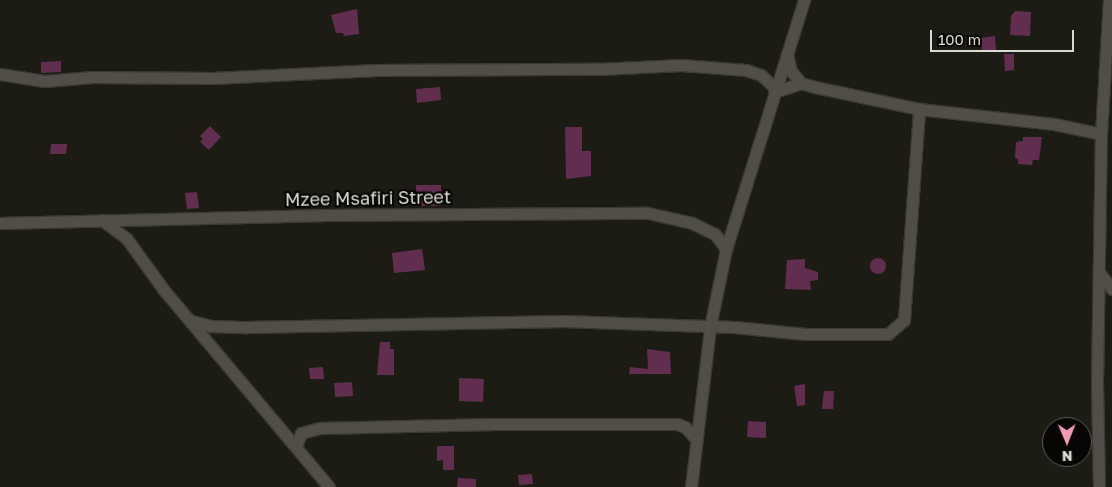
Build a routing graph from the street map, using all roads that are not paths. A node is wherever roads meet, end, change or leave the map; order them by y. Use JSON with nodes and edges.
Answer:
{"nodes":[{"id":1,"x":804,"y":0,"type":"edge"},
{"id":2,"x":1108,"y":0,"type":"edge"},
{"id":3,"x":1109,"y":49,"type":"edge"},
{"id":4,"x":786,"y":52,"type":"junction"},
{"id":5,"x":0,"y":74,"type":"edge"},
{"id":6,"x":801,"y":83,"type":"junction"},
{"id":7,"x":775,"y":91,"type":"junction"},
{"id":8,"x":919,"y":109,"type":"junction"},
{"id":9,"x":1102,"y":118,"type":"junction"},
{"id":10,"x":1081,"y":130,"type":"junction"},
{"id":11,"x":1101,"y":134,"type":"junction"},
{"id":12,"x":102,"y":220,"type":"junction"},
{"id":13,"x":0,"y":223,"type":"edge"},
{"id":14,"x":726,"y":249,"type":"junction"},
{"id":15,"x":1101,"y":275,"type":"junction"},
{"id":16,"x":1112,"y":289,"type":"edge"},
{"id":17,"x":192,"y":322,"type":"junction"},
{"id":18,"x":229,"y":327,"type":"junction"},
{"id":19,"x":710,"y":327,"type":"junction"},
{"id":20,"x":212,"y":346,"type":"junction"},
{"id":21,"x":700,"y":410,"type":"junction"},
{"id":22,"x":677,"y":424,"type":"junction"},
{"id":23,"x":696,"y":439,"type":"junction"},
{"id":24,"x":296,"y":446,"type":"junction"},
{"id":25,"x":329,"y":487,"type":"edge"},
{"id":26,"x":691,"y":487,"type":"edge"},
{"id":27,"x":1099,"y":487,"type":"edge"}],
"edges":[{"from":1,"to":4,"type":"street"},
{"from":2,"to":3,"type":"street"},
{"from":3,"to":9,"type":"street"},
{"from":4,"to":6,"type":"street"},
{"from":4,"to":7,"type":"street"},
{"from":5,"to":7,"type":"street"},
{"from":6,"to":7,"type":"street"},
{"from":6,"to":8,"type":"street"},
{"from":7,"to":14,"type":"street"},
{"from":8,"to":10,"type":"street"},
{"from":8,"to":19,"type":"street"},
{"from":9,"to":10,"type":"street"},
{"from":9,"to":11,"type":"street"},
{"from":10,"to":11,"type":"street"},
{"from":11,"to":15,"type":"street"},
{"from":12,"to":13,"type":"street","name":"Mzee Msafiri Street"},
{"from":12,"to":14,"type":"street","name":"Mzee Msafiri Street"},
{"from":12,"to":17,"type":"street"},
{"from":14,"to":19,"type":"street"},
{"from":15,"to":16,"type":"street"},
{"from":15,"to":27,"type":"street"},
{"from":17,"to":18,"type":"street"},
{"from":17,"to":20,"type":"street"},
{"from":18,"to":19,"type":"street"},
{"from":18,"to":20,"type":"street"},
{"from":19,"to":21,"type":"street"},
{"from":20,"to":24,"type":"street"},
{"from":21,"to":22,"type":"street"},
{"from":21,"to":23,"type":"street"},
{"from":22,"to":23,"type":"street"},
{"from":22,"to":24,"type":"street"},
{"from":23,"to":26,"type":"street"},
{"from":24,"to":25,"type":"street"}]}
